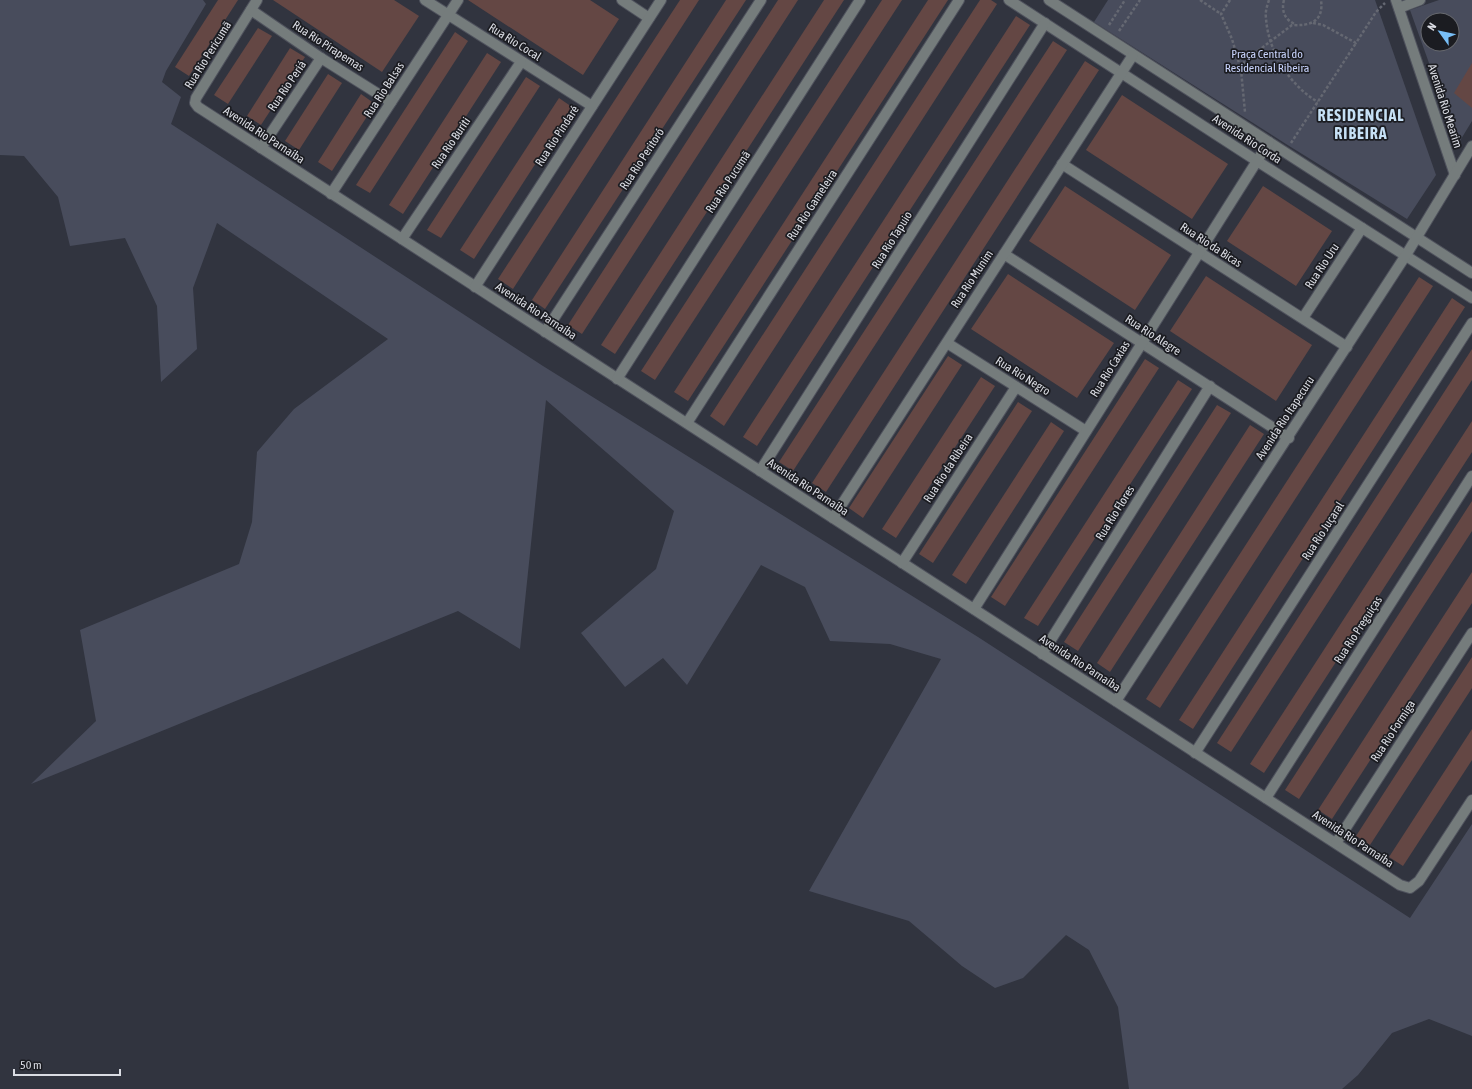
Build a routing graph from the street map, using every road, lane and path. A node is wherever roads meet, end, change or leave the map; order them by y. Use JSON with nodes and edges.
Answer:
{"nodes":[{"id":1,"x":257,"y":0,"type":"edge"},
{"id":2,"x":425,"y":0,"type":"edge"},
{"id":3,"x":458,"y":0,"type":"edge"},
{"id":4,"x":622,"y":0,"type":"edge"},
{"id":5,"x":661,"y":0,"type":"edge"},
{"id":6,"x":761,"y":0,"type":"edge"},
{"id":7,"x":860,"y":0,"type":"edge"},
{"id":8,"x":959,"y":0,"type":"edge"},
{"id":9,"x":1009,"y":0,"type":"edge"},
{"id":10,"x":1049,"y":0,"type":"edge"},
{"id":11,"x":1125,"y":0,"type":"edge"},
{"id":12,"x":1140,"y":0,"type":"edge"},
{"id":13,"x":1200,"y":0,"type":"edge"},
{"id":14,"x":1230,"y":0,"type":"edge"},
{"id":15,"x":1269,"y":0,"type":"edge"},
{"id":16,"x":1284,"y":0,"type":"edge"},
{"id":17,"x":1321,"y":0,"type":"edge"},
{"id":18,"x":1388,"y":0,"type":"edge"},
{"id":19,"x":1420,"y":0,"type":"edge"},
{"id":20,"x":1398,"y":4,"type":"edge"},
{"id":21,"x":251,"y":10,"type":"junction"},
{"id":22,"x":1221,"y":14,"type":"junction"},
{"id":23,"x":448,"y":15,"type":"junction"},
{"id":24,"x":649,"y":18,"type":"junction"},
{"id":25,"x":1045,"y":23,"type":"junction"},
{"id":26,"x":1313,"y":23,"type":"junction"},
{"id":27,"x":1298,"y":26,"type":"junction"},
{"id":28,"x":1102,"y":35,"type":"junction"},
{"id":29,"x":1112,"y":41,"type":"junction"},
{"id":30,"x":1271,"y":41,"type":"junction"},
{"id":31,"x":1356,"y":43,"type":"junction"},
{"id":32,"x":1133,"y":55,"type":"junction"},
{"id":33,"x":321,"y":58,"type":"junction"},
{"id":34,"x":521,"y":62,"type":"junction"},
{"id":35,"x":1240,"y":68,"type":"junction"},
{"id":36,"x":1121,"y":73,"type":"junction"},
{"id":37,"x":391,"y":102,"type":"junction"},
{"id":38,"x":1318,"y":102,"type":"junction"},
{"id":39,"x":195,"y":103,"type":"joint"},
{"id":40,"x":592,"y":106,"type":"junction"},
{"id":41,"x":1248,"y":128,"type":"junction"},
{"id":42,"x":1269,"y":142,"type":"junction"},
{"id":43,"x":1472,"y":146,"type":"edge"},
{"id":44,"x":261,"y":148,"type":"junction"},
{"id":45,"x":1286,"y":152,"type":"junction"},
{"id":46,"x":1257,"y":161,"type":"junction"},
{"id":47,"x":1062,"y":164,"type":"junction"},
{"id":48,"x":1455,"y":175,"type":"junction"},
{"id":49,"x":331,"y":194,"type":"junction"},
{"id":50,"x":1362,"y":228,"type":"junction"},
{"id":51,"x":1417,"y":237,"type":"junction"},
{"id":52,"x":402,"y":239,"type":"junction"},
{"id":53,"x":1199,"y":252,"type":"junction"},
{"id":54,"x":1004,"y":254,"type":"junction"},
{"id":55,"x":1406,"y":255,"type":"junction"},
{"id":56,"x":1472,"y":273,"type":"edge"},
{"id":57,"x":476,"y":287,"type":"junction"},
{"id":58,"x":1472,"y":298,"type":"edge"},
{"id":59,"x":1303,"y":318,"type":"junction"},
{"id":60,"x":1472,"y":323,"type":"edge"},
{"id":61,"x":545,"y":332,"type":"junction"},
{"id":62,"x":947,"y":342,"type":"junction"},
{"id":63,"x":1142,"y":343,"type":"junction"},
{"id":64,"x":1347,"y":347,"type":"junction"},
{"id":65,"x":617,"y":379,"type":"junction"},
{"id":66,"x":1210,"y":386,"type":"junction"},
{"id":67,"x":1016,"y":387,"type":"junction"},
{"id":68,"x":686,"y":424,"type":"junction"},
{"id":69,"x":1086,"y":431,"type":"junction"},
{"id":70,"x":1288,"y":438,"type":"junction"},
{"id":71,"x":760,"y":471,"type":"junction"},
{"id":72,"x":1472,"y":476,"type":"edge"},
{"id":73,"x":833,"y":518,"type":"junction"},
{"id":74,"x":902,"y":563,"type":"junction"},
{"id":75,"x":974,"y":609,"type":"junction"},
{"id":76,"x":1472,"y":633,"type":"edge"},
{"id":77,"x":1042,"y":654,"type":"junction"},
{"id":78,"x":1116,"y":701,"type":"junction"},
{"id":79,"x":1195,"y":752,"type":"junction"},
{"id":80,"x":1266,"y":798,"type":"junction"},
{"id":81,"x":1472,"y":800,"type":"edge"},
{"id":82,"x":1336,"y":843,"type":"junction"}],
"edges":[{"from":1,"to":21,"type":"street","name":"Rua Rio Pericumã"},
{"from":2,"to":23,"type":"street","name":"Rua Rio Cocal"},
{"from":3,"to":23,"type":"street","name":"Rua Rio Balsas"},
{"from":4,"to":24,"type":"street"},
{"from":5,"to":24,"type":"street","name":"Rua Rio Pindaré"},
{"from":6,"to":61,"type":"street","name":"Rua Rio Peritoró"},
{"from":7,"to":65,"type":"street","name":"Rua Rio Pucumã"},
{"from":8,"to":68,"type":"street","name":"Rua Rio Gameleira"},
{"from":9,"to":25,"type":"street","name":"Avenida Rio Corda"},
{"from":10,"to":28,"type":"street","name":"Avenida Rio Corda"},
{"from":11,"to":28,"type":"path"},
{"from":12,"to":29,"type":"path"},
{"from":13,"to":22,"type":"path"},
{"from":14,"to":22,"type":"path"},
{"from":15,"to":30,"type":"path"},
{"from":16,"to":27,"type":"path"},
{"from":17,"to":26,"type":"path"},
{"from":18,"to":31,"type":"path"},
{"from":19,"to":20,"type":"street"},
{"from":20,"to":48,"type":"street","name":"Avenida Rio Mearim"},
{"from":21,"to":33,"type":"street","name":"Rua Rio Pirapemas"},
{"from":21,"to":39,"type":"street","name":"Rua Rio Pericumã"},
{"from":22,"to":35,"type":"path"},
{"from":23,"to":34,"type":"street","name":"Rua Rio Cocal"},
{"from":23,"to":37,"type":"street","name":"Rua Rio Balsas"},
{"from":24,"to":40,"type":"street","name":"Rua Rio Pindaré"},
{"from":25,"to":36,"type":"street","name":"Avenida Rio Corda"},
{"from":25,"to":71,"type":"street","name":"Rua Rio Tapuio"},
{"from":26,"to":27,"type":"path"},
{"from":26,"to":31,"type":"path"},
{"from":27,"to":30,"type":"path"},
{"from":28,"to":29,"type":"street","name":"Avenida Rio Corda"},
{"from":29,"to":32,"type":"street","name":"Avenida Rio Corda"},
{"from":30,"to":35,"type":"path"},
{"from":30,"to":38,"type":"path"},
{"from":31,"to":38,"type":"path"},
{"from":32,"to":36,"type":"street","name":"Rua Rio Munim"},
{"from":32,"to":41,"type":"street","name":"Avenida Rio Corda"},
{"from":33,"to":37,"type":"street","name":"Rua Rio Pirapemas"},
{"from":33,"to":44,"type":"street","name":"Rua Rio Periá"},
{"from":34,"to":40,"type":"street","name":"Rua Rio Cocal"},
{"from":34,"to":52,"type":"street","name":"Rua Rio Buriti"},
{"from":35,"to":41,"type":"path"},
{"from":36,"to":46,"type":"street","name":"Avenida Rio Corda"},
{"from":36,"to":47,"type":"street","name":"Rua Rio Munim"},
{"from":37,"to":49,"type":"street","name":"Rua Rio Balsas"},
{"from":38,"to":45,"type":"path"},
{"from":39,"to":44,"type":"street","name":"Avenida Rio Parnaíba"},
{"from":40,"to":57,"type":"street","name":"Rua Rio Pindaré"},
{"from":41,"to":42,"type":"street","name":"Avenida Rio Corda"},
{"from":42,"to":45,"type":"street","name":"Avenida Rio Corda"},
{"from":42,"to":46,"type":"street","name":"Rua Rio Caxias"},
{"from":43,"to":48,"type":"street","name":"Avenida Rio Itapecuru"},
{"from":44,"to":49,"type":"street","name":"Avenida Rio Parnaíba"},
{"from":45,"to":51,"type":"street","name":"Avenida Rio Corda"},
{"from":46,"to":50,"type":"street","name":"Avenida Rio Corda"},
{"from":46,"to":53,"type":"street","name":"Rua Rio Caxias"},
{"from":47,"to":53,"type":"street","name":"Rua Rio da Bicas"},
{"from":47,"to":54,"type":"street","name":"Rua Rio Munim"},
{"from":48,"to":51,"type":"street","name":"Avenida Rio Itapecuru"},
{"from":49,"to":52,"type":"street","name":"Avenida Rio Parnaíba"},
{"from":50,"to":55,"type":"street","name":"Avenida Rio Corda"},
{"from":50,"to":59,"type":"street","name":"Rua Rio Uru"},
{"from":51,"to":55,"type":"street","name":"Avenida Rio Itapecuru"},
{"from":51,"to":56,"type":"street","name":"Avenida Rio Corda"},
{"from":52,"to":57,"type":"street","name":"Avenida Rio Parnaíba"},
{"from":53,"to":59,"type":"street","name":"Rua Rio da Bicas"},
{"from":53,"to":63,"type":"street","name":"Rua Rio Caxias"},
{"from":54,"to":62,"type":"street","name":"Rua Rio Munim"},
{"from":54,"to":63,"type":"street","name":"Rua Rio Alegre"},
{"from":55,"to":58,"type":"street","name":"Avenida Rio Corda"},
{"from":55,"to":64,"type":"street","name":"Avenida Rio Itapecuru"},
{"from":57,"to":61,"type":"street","name":"Avenida Rio Parnaíba"},
{"from":59,"to":64,"type":"street","name":"Rua Rio da Bicas"},
{"from":60,"to":79,"type":"street","name":"Rua Rio Juçaral"},
{"from":61,"to":65,"type":"street","name":"Avenida Rio Parnaíba"},
{"from":62,"to":67,"type":"street","name":"Rua Rio Negro"},
{"from":62,"to":73,"type":"street","name":"Rua Rio Munim"},
{"from":63,"to":66,"type":"street","name":"Rua Rio Alegre"},
{"from":63,"to":69,"type":"street","name":"Rua Rio Caxias"},
{"from":64,"to":70,"type":"street","name":"Avenida Rio Itapecuru"},
{"from":65,"to":68,"type":"street","name":"Avenida Rio Parnaíba"},
{"from":66,"to":70,"type":"street","name":"Rua Rio Alegre"},
{"from":66,"to":77,"type":"street","name":"Rua Rio Flores"},
{"from":67,"to":69,"type":"street","name":"Rua Rio Negro"},
{"from":67,"to":74,"type":"street","name":"Rua Rio da Ribeira"},
{"from":68,"to":71,"type":"street","name":"Avenida Rio Parnaíba"},
{"from":69,"to":75,"type":"street","name":"Rua Rio Caxias"},
{"from":70,"to":78,"type":"street","name":"Avenida Rio Itapecuru"},
{"from":71,"to":73,"type":"street","name":"Avenida Rio Parnaíba"},
{"from":72,"to":80,"type":"street","name":"Rua Rio Preguiças"},
{"from":73,"to":74,"type":"street","name":"Avenida Rio Parnaíba"},
{"from":74,"to":75,"type":"street","name":"Avenida Rio Parnaíba"},
{"from":75,"to":77,"type":"street","name":"Avenida Rio Parnaíba"},
{"from":76,"to":82,"type":"street","name":"Rua Rio Formiga"},
{"from":77,"to":78,"type":"street","name":"Avenida Rio Parnaíba"},
{"from":78,"to":79,"type":"street","name":"Avenida Rio Parnaíba"},
{"from":79,"to":80,"type":"street","name":"Avenida Rio Parnaíba"},
{"from":80,"to":82,"type":"street","name":"Avenida Rio Parnaíba"},
{"from":81,"to":82,"type":"street","name":"Avenida Rio Parnaíba"}]}
